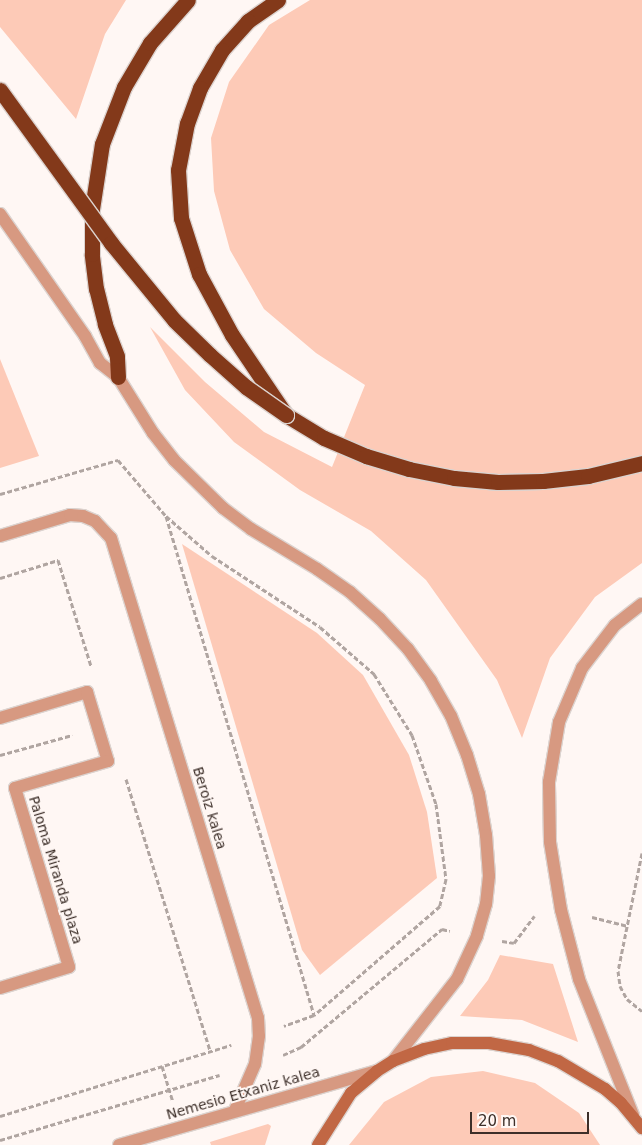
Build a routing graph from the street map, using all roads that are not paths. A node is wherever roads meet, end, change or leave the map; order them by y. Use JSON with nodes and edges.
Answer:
{"nodes":[{"id":1,"x":188,"y":0,"type":"edge"},
{"id":2,"x":278,"y":0,"type":"edge"},
{"id":3,"x":0,"y":90,"type":"edge"},
{"id":4,"x":0,"y":214,"type":"edge"},
{"id":5,"x":118,"y":377,"type":"junction"},
{"id":6,"x":286,"y":415,"type":"junction"},
{"id":7,"x":642,"y":463,"type":"edge"},
{"id":8,"x":0,"y":536,"type":"edge"},
{"id":9,"x":642,"y":604,"type":"edge"},
{"id":10,"x":0,"y":718,"type":"edge"},
{"id":11,"x":0,"y":988,"type":"edge"},
{"id":12,"x":393,"y":1061,"type":"junction"},
{"id":13,"x":376,"y":1071,"type":"junction"},
{"id":14,"x":234,"y":1110,"type":"junction"},
{"id":15,"x":638,"y":1124,"type":"edge"},
{"id":16,"x":119,"y":1145,"type":"edge"},
{"id":17,"x":318,"y":1145,"type":"edge"}],
"edges":[{"from":1,"to":5,"type":"highway"},
{"from":2,"to":6,"type":"highway"},
{"from":3,"to":6,"type":"highway","bridge":true},
{"from":4,"to":5,"type":"street"},
{"from":5,"to":12,"type":"street"},
{"from":6,"to":7,"type":"highway"},
{"from":8,"to":14,"type":"street","name":"Beroiz kalea"},
{"from":9,"to":15,"type":"street"},
{"from":10,"to":11,"type":"street","name":"Paloma Miranda plaza"},
{"from":12,"to":13,"type":"main road"},
{"from":12,"to":15,"type":"main road"},
{"from":13,"to":14,"type":"street","name":"Nemesio Etxaniz kalea"},
{"from":13,"to":17,"type":"main road"},
{"from":14,"to":16,"type":"street","name":"Nemesio Etxaniz kalea"}]}
